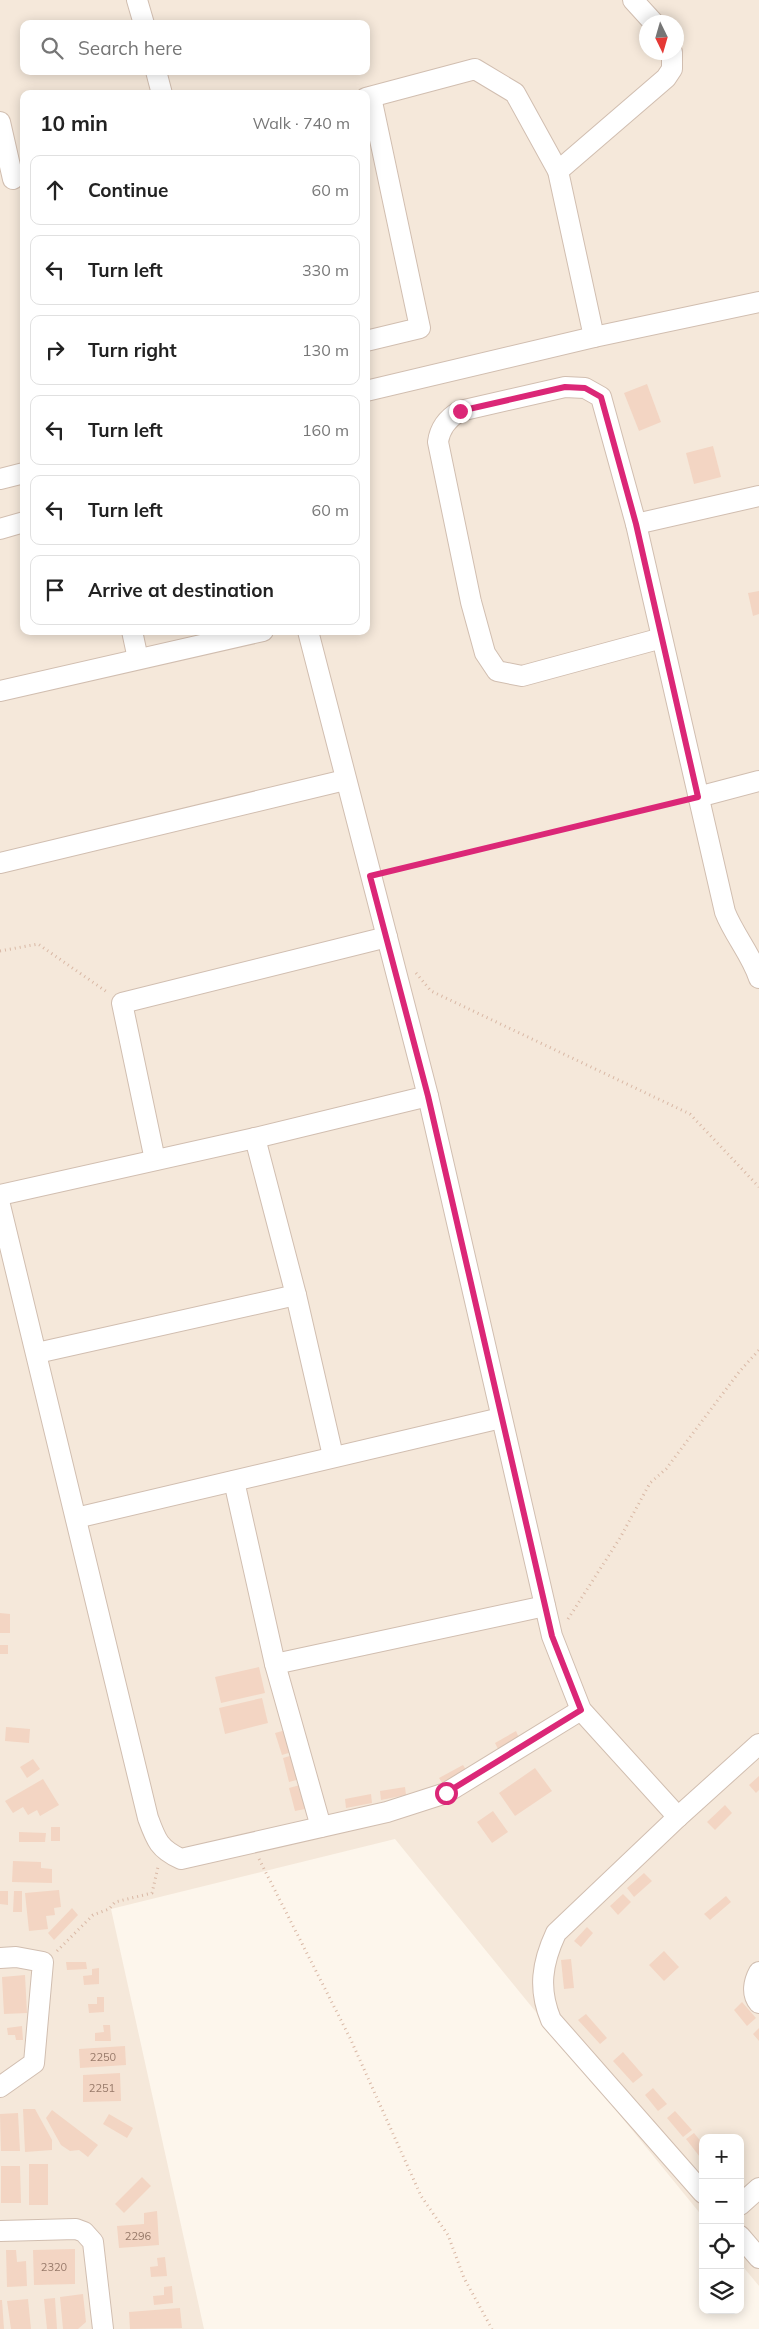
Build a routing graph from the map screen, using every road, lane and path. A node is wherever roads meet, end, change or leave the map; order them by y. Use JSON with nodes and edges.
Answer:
{"nodes":[{"id":1,"x":137,"y":0,"type":"edge"},
{"id":2,"x":633,"y":0,"type":"edge"},
{"id":3,"x":647,"y":15,"type":"edge"},
{"id":4,"x":143,"y":20,"type":"edge"},
{"id":5,"x":672,"y":60,"type":"edge"},
{"id":6,"x":157,"y":75,"type":"edge"},
{"id":7,"x":161,"y":90,"type":"edge"},
{"id":8,"x":370,"y":97,"type":"edge"},
{"id":9,"x":370,"y":102,"type":"edge"},
{"id":10,"x":0,"y":122,"type":"edge"},
{"id":11,"x":558,"y":171,"type":"junction"},
{"id":12,"x":12,"y":180,"type":"edge"},
{"id":13,"x":759,"y":302,"type":"edge"},
{"id":14,"x":594,"y":337,"type":"junction"},
{"id":15,"x":370,"y":340,"type":"edge"},
{"id":16,"x":370,"y":390,"type":"edge"},
{"id":17,"x":20,"y":474,"type":"edge"},
{"id":18,"x":0,"y":479,"type":"edge"},
{"id":19,"x":759,"y":496,"type":"edge"},
{"id":20,"x":20,"y":523,"type":"edge"},
{"id":21,"x":636,"y":524,"type":"junction"},
{"id":22,"x":0,"y":529,"type":"edge"},
{"id":23,"x":133,"y":635,"type":"edge"},
{"id":24,"x":245,"y":635,"type":"edge"},
{"id":25,"x":309,"y":635,"type":"edge"},
{"id":26,"x":662,"y":638,"type":"junction"},
{"id":27,"x":138,"y":659,"type":"junction"},
{"id":28,"x":0,"y":691,"type":"edge"},
{"id":29,"x":346,"y":780,"type":"junction"},
{"id":30,"x":759,"y":781,"type":"edge"},
{"id":31,"x":698,"y":797,"type":"junction"},
{"id":32,"x":0,"y":863,"type":"edge"},
{"id":33,"x":370,"y":876,"type":"junction"},
{"id":34,"x":387,"y":937,"type":"junction"},
{"id":35,"x":0,"y":952,"type":"edge"},
{"id":36,"x":412,"y":968,"type":"dead end"},
{"id":37,"x":759,"y":978,"type":"edge"},
{"id":38,"x":122,"y":1003,"type":"junction"},
{"id":39,"x":428,"y":1096,"type":"junction"},
{"id":40,"x":255,"y":1138,"type":"junction"},
{"id":41,"x":154,"y":1160,"type":"junction"},
{"id":42,"x":759,"y":1187,"type":"edge"},
{"id":43,"x":0,"y":1195,"type":"edge"},
{"id":44,"x":0,"y":1205,"type":"edge"},
{"id":45,"x":296,"y":1295,"type":"junction"},
{"id":46,"x":759,"y":1350,"type":"edge"},
{"id":47,"x":37,"y":1353,"type":"junction"},
{"id":48,"x":501,"y":1418,"type":"junction"},
{"id":49,"x":333,"y":1456,"type":"junction"},
{"id":50,"x":234,"y":1481,"type":"junction"},
{"id":51,"x":76,"y":1518,"type":"junction"},
{"id":52,"x":545,"y":1606,"type":"junction"},
{"id":53,"x":552,"y":1636,"type":"junction"},
{"id":54,"x":275,"y":1664,"type":"junction"},
{"id":55,"x":581,"y":1710,"type":"junction"},
{"id":56,"x":759,"y":1744,"type":"edge"},
{"id":57,"x":678,"y":1817,"type":"junction"},
{"id":58,"x":321,"y":1827,"type":"junction"},
{"id":59,"x":251,"y":1843,"type":"junction"},
{"id":60,"x":181,"y":1860,"type":"junction"},
{"id":61,"x":0,"y":1958,"type":"edge"},
{"id":62,"x":43,"y":1962,"type":"junction"},
{"id":63,"x":759,"y":1972,"type":"edge"},
{"id":64,"x":759,"y":2002,"type":"edge"},
{"id":65,"x":0,"y":2087,"type":"edge"},
{"id":66,"x":699,"y":2188,"type":"edge"},
{"id":67,"x":759,"y":2188,"type":"edge"},
{"id":68,"x":744,"y":2201,"type":"edge"},
{"id":69,"x":0,"y":2231,"type":"edge"},
{"id":70,"x":744,"y":2241,"type":"edge"},
{"id":71,"x":759,"y":2258,"type":"edge"},
{"id":72,"x":103,"y":2329,"type":"edge"},
{"id":73,"x":492,"y":2329,"type":"edge"}],
"edges":[{"from":1,"to":4,"type":"street"},
{"from":2,"to":3,"type":"street"},
{"from":5,"to":11,"type":"street"},
{"from":6,"to":7,"type":"street"},
{"from":8,"to":11,"type":"street"},
{"from":9,"to":15,"type":"street"},
{"from":10,"to":12,"type":"street"},
{"from":11,"to":14,"type":"street"},
{"from":13,"to":14,"type":"street"},
{"from":14,"to":16,"type":"street"},
{"from":17,"to":18,"type":"street"},
{"from":19,"to":21,"type":"street"},
{"from":20,"to":22,"type":"street"},
{"from":21,"to":26,"type":"street"},
{"from":21,"to":26,"type":"street"},
{"from":23,"to":27,"type":"street"},
{"from":24,"to":27,"type":"street"},
{"from":25,"to":29,"type":"street"},
{"from":26,"to":31,"type":"street"},
{"from":27,"to":28,"type":"street"},
{"from":29,"to":32,"type":"street"},
{"from":29,"to":33,"type":"street"},
{"from":30,"to":31,"type":"street"},
{"from":31,"to":33,"type":"path"},
{"from":31,"to":37,"type":"street"},
{"from":33,"to":34,"type":"street"},
{"from":34,"to":38,"type":"street"},
{"from":34,"to":39,"type":"street"},
{"from":35,"to":38,"type":"path"},
{"from":36,"to":42,"type":"path"},
{"from":38,"to":41,"type":"street"},
{"from":39,"to":40,"type":"street"},
{"from":39,"to":48,"type":"street"},
{"from":40,"to":41,"type":"street"},
{"from":40,"to":45,"type":"street"},
{"from":41,"to":43,"type":"street"},
{"from":44,"to":47,"type":"street"},
{"from":45,"to":47,"type":"street"},
{"from":45,"to":49,"type":"street"},
{"from":46,"to":53,"type":"path"},
{"from":47,"to":51,"type":"street"},
{"from":48,"to":49,"type":"street"},
{"from":48,"to":52,"type":"street"},
{"from":49,"to":50,"type":"street"},
{"from":50,"to":51,"type":"street"},
{"from":50,"to":54,"type":"street"},
{"from":51,"to":60,"type":"street"},
{"from":52,"to":53,"type":"street"},
{"from":52,"to":54,"type":"street"},
{"from":53,"to":55,"type":"street"},
{"from":54,"to":58,"type":"street"},
{"from":55,"to":57,"type":"street"},
{"from":55,"to":58,"type":"street"},
{"from":56,"to":57,"type":"street"},
{"from":57,"to":66,"type":"street"},
{"from":58,"to":59,"type":"street"},
{"from":59,"to":60,"type":"street"},
{"from":59,"to":73,"type":"path"},
{"from":60,"to":62,"type":"path"},
{"from":61,"to":62,"type":"street"},
{"from":62,"to":65,"type":"street"},
{"from":63,"to":64,"type":"street"},
{"from":67,"to":68,"type":"street"},
{"from":69,"to":72,"type":"street"},
{"from":70,"to":71,"type":"street"}]}
